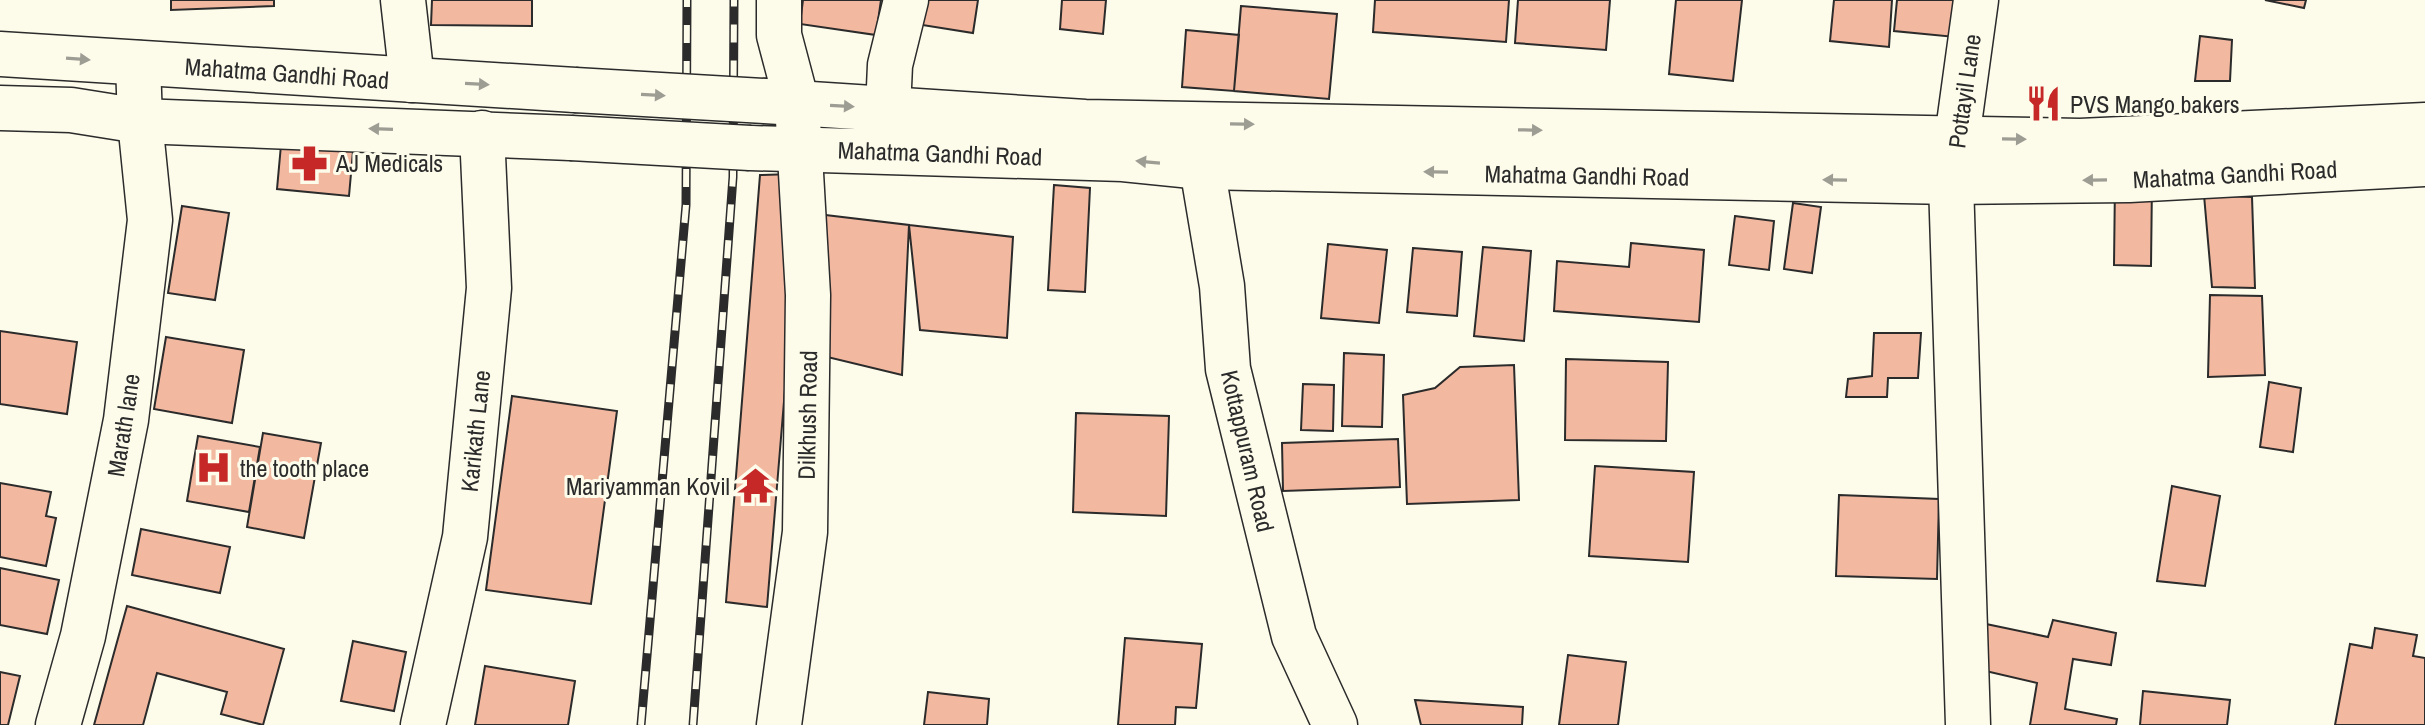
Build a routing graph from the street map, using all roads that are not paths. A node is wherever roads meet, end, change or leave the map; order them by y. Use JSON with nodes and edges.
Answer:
{"nodes":[{"id":1,"x":403,"y":0,"type":"edge"},
{"id":2,"x":779,"y":0,"type":"edge"},
{"id":3,"x":906,"y":0,"type":"edge"},
{"id":4,"x":1976,"y":0,"type":"edge"},
{"id":5,"x":0,"y":54,"type":"edge"},
{"id":6,"x":138,"y":63,"type":"junction"},
{"id":7,"x":412,"y":80,"type":"junction"},
{"id":8,"x":781,"y":102,"type":"junction"},
{"id":9,"x":0,"y":108,"type":"edge"},
{"id":10,"x":888,"y":109,"type":"junction"},
{"id":11,"x":140,"y":121,"type":"junction"},
{"id":12,"x":1199,"y":123,"type":"junction"},
{"id":13,"x":2425,"y":125,"type":"edge"},
{"id":14,"x":482,"y":133,"type":"junction"},
{"id":15,"x":1957,"y":138,"type":"junction"},
{"id":16,"x":800,"y":149,"type":"junction"},
{"id":17,"x":2425,"y":164,"type":"edge"},
{"id":18,"x":1202,"y":167,"type":"junction"},
{"id":19,"x":1951,"y":182,"type":"junction"},
{"id":20,"x":58,"y":725,"type":"edge"},
{"id":21,"x":423,"y":725,"type":"edge"},
{"id":22,"x":779,"y":725,"type":"edge"},
{"id":23,"x":1335,"y":725,"type":"edge"},
{"id":24,"x":1968,"y":725,"type":"edge"}],
"edges":[{"from":1,"to":7,"type":"main road"},
{"from":2,"to":8,"type":"main road","name":"Dilkhush Road"},
{"from":3,"to":10,"type":"main road"},
{"from":4,"to":15,"type":"main road","name":"Pottayil Lane"},
{"from":5,"to":6,"type":"main road","name":"Mahatma Gandhi Road","one_way":true},
{"from":6,"to":7,"type":"main road","name":"Mahatma Gandhi Road"},
{"from":6,"to":11,"type":"main road","name":"Marath lane"},
{"from":7,"to":8,"type":"main road","name":"Mahatma Gandhi Road","one_way":true,"bridge":true},
{"from":8,"to":10,"type":"main road","name":"Mahatma Gandhi Road","one_way":true},
{"from":8,"to":16,"type":"main road","name":"Dilkhush Road"},
{"from":9,"to":11,"type":"main road","name":"Mahatma Gandhi Road"},
{"from":10,"to":12,"type":"main road","name":"Mahatma Gandhi Road"},
{"from":14,"to":11,"type":"main road","name":"Mahatma Gandhi Road","one_way":true},
{"from":11,"to":20,"type":"main road","name":"Marath lane"},
{"from":12,"to":15,"type":"main road","name":"Mahatma Gandhi Road","one_way":true},
{"from":12,"to":18,"type":"main road","name":"Kottappuram Road"},
{"from":15,"to":13,"type":"main road","name":"Mahatma Gandhi Road","one_way":true},
{"from":14,"to":16,"type":"main road","name":"Mahatma Gandhi Road","bridge":true},
{"from":14,"to":21,"type":"main road","name":"Karikath Lane"},
{"from":15,"to":19,"type":"main road","name":"Pottayil Lane"},
{"from":18,"to":16,"type":"main road","name":"Mahatma Gandhi Road","one_way":true},
{"from":16,"to":22,"type":"main road","name":"Dilkhush Road"},
{"from":17,"to":19,"type":"main road","name":"Mahatma Gandhi Road","one_way":true},
{"from":19,"to":18,"type":"main road","name":"Mahatma Gandhi Road","one_way":true},
{"from":18,"to":23,"type":"main road","name":"Kottappuram Road"},
{"from":19,"to":24,"type":"main road","name":"Pottayil Lane"}]}
